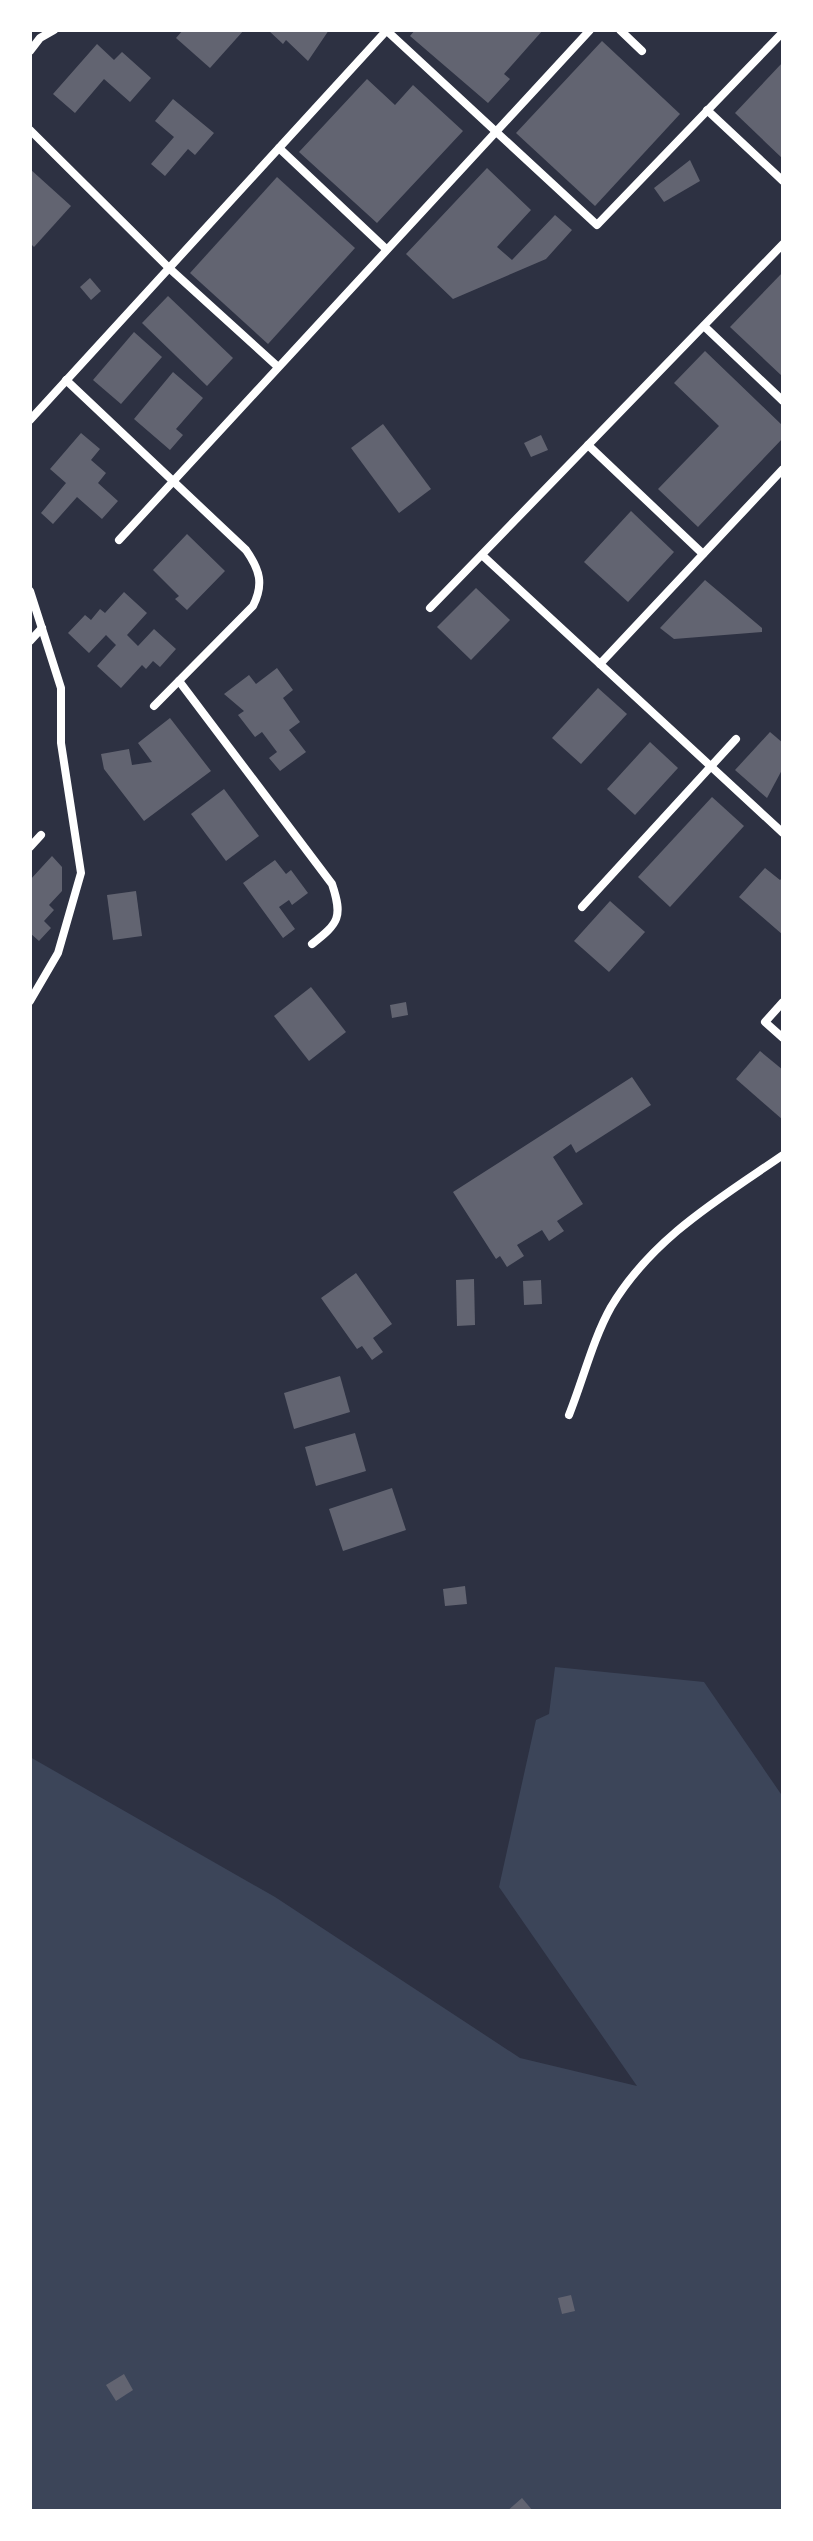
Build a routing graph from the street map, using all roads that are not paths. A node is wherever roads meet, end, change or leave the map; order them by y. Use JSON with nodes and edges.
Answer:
{"nodes":[{"id":1,"x":54,"y":30,"type":"edge"},
{"id":2,"x":387,"y":30,"type":"edge"},
{"id":3,"x":590,"y":30,"type":"edge"},
{"id":4,"x":620,"y":30,"type":"edge"},
{"id":5,"x":783,"y":32,"type":"edge"},
{"id":6,"x":30,"y":51,"type":"edge"},
{"id":7,"x":642,"y":51,"type":"dead end"},
{"id":8,"x":707,"y":110,"type":"junction"},
{"id":9,"x":30,"y":130,"type":"edge"},
{"id":10,"x":496,"y":131,"type":"junction"},
{"id":11,"x":279,"y":148,"type":"junction"},
{"id":12,"x":783,"y":181,"type":"edge"},
{"id":13,"x":783,"y":244,"type":"edge"},
{"id":14,"x":386,"y":249,"type":"junction"},
{"id":15,"x":169,"y":268,"type":"junction"},
{"id":16,"x":704,"y":326,"type":"junction"},
{"id":17,"x":277,"y":366,"type":"junction"},
{"id":18,"x":66,"y":380,"type":"junction"},
{"id":19,"x":783,"y":401,"type":"edge"},
{"id":20,"x":30,"y":420,"type":"edge"},
{"id":21,"x":588,"y":445,"type":"junction"},
{"id":22,"x":783,"y":469,"type":"edge"},
{"id":23,"x":172,"y":480,"type":"junction"},
{"id":24,"x":119,"y":540,"type":"dead end"},
{"id":25,"x":703,"y":554,"type":"junction"},
{"id":26,"x":482,"y":555,"type":"junction"},
{"id":27,"x":30,"y":591,"type":"edge"},
{"id":28,"x":430,"y":608,"type":"dead end"},
{"id":29,"x":42,"y":628,"type":"junction"},
{"id":30,"x":30,"y":641,"type":"edge"},
{"id":31,"x":600,"y":664,"type":"junction"},
{"id":32,"x":179,"y":681,"type":"junction"},
{"id":33,"x":154,"y":706,"type":"dead end"},
{"id":34,"x":736,"y":739,"type":"dead end"},
{"id":35,"x":711,"y":767,"type":"junction"},
{"id":36,"x":783,"y":833,"type":"edge"},
{"id":37,"x":41,"y":835,"type":"dead end"},
{"id":38,"x":30,"y":847,"type":"edge"},
{"id":39,"x":582,"y":907,"type":"dead end"},
{"id":40,"x":312,"y":944,"type":"dead end"},
{"id":41,"x":30,"y":1001,"type":"edge"},
{"id":42,"x":783,"y":1002,"type":"edge"},
{"id":43,"x":783,"y":1038,"type":"edge"},
{"id":44,"x":783,"y":1155,"type":"edge"},
{"id":45,"x":569,"y":1415,"type":"dead end"}],
"edges":[{"from":1,"to":6,"type":"street"},
{"from":2,"to":10,"type":"street"},
{"from":2,"to":11,"type":"street"},
{"from":3,"to":10,"type":"street"},
{"from":4,"to":7,"type":"street"},
{"from":5,"to":8,"type":"street"},
{"from":8,"to":10,"type":"street"},
{"from":8,"to":12,"type":"street"},
{"from":9,"to":15,"type":"street"},
{"from":10,"to":14,"type":"street"},
{"from":11,"to":14,"type":"street"},
{"from":11,"to":15,"type":"street"},
{"from":13,"to":16,"type":"street"},
{"from":14,"to":17,"type":"street"},
{"from":15,"to":17,"type":"street"},
{"from":15,"to":18,"type":"street"},
{"from":16,"to":19,"type":"street"},
{"from":16,"to":21,"type":"street"},
{"from":17,"to":23,"type":"street"},
{"from":18,"to":20,"type":"street"},
{"from":18,"to":23,"type":"street"},
{"from":21,"to":25,"type":"street"},
{"from":21,"to":26,"type":"street"},
{"from":22,"to":25,"type":"street"},
{"from":23,"to":24,"type":"street"},
{"from":23,"to":32,"type":"street"},
{"from":25,"to":31,"type":"street"},
{"from":26,"to":28,"type":"street"},
{"from":26,"to":31,"type":"street"},
{"from":27,"to":29,"type":"street"},
{"from":29,"to":30,"type":"street"},
{"from":29,"to":41,"type":"street"},
{"from":31,"to":35,"type":"street"},
{"from":32,"to":33,"type":"street"},
{"from":32,"to":40,"type":"street"},
{"from":34,"to":35,"type":"street"},
{"from":35,"to":36,"type":"street"},
{"from":35,"to":39,"type":"street"},
{"from":37,"to":38,"type":"street"},
{"from":42,"to":43,"type":"street"},
{"from":44,"to":45,"type":"street"}]}
